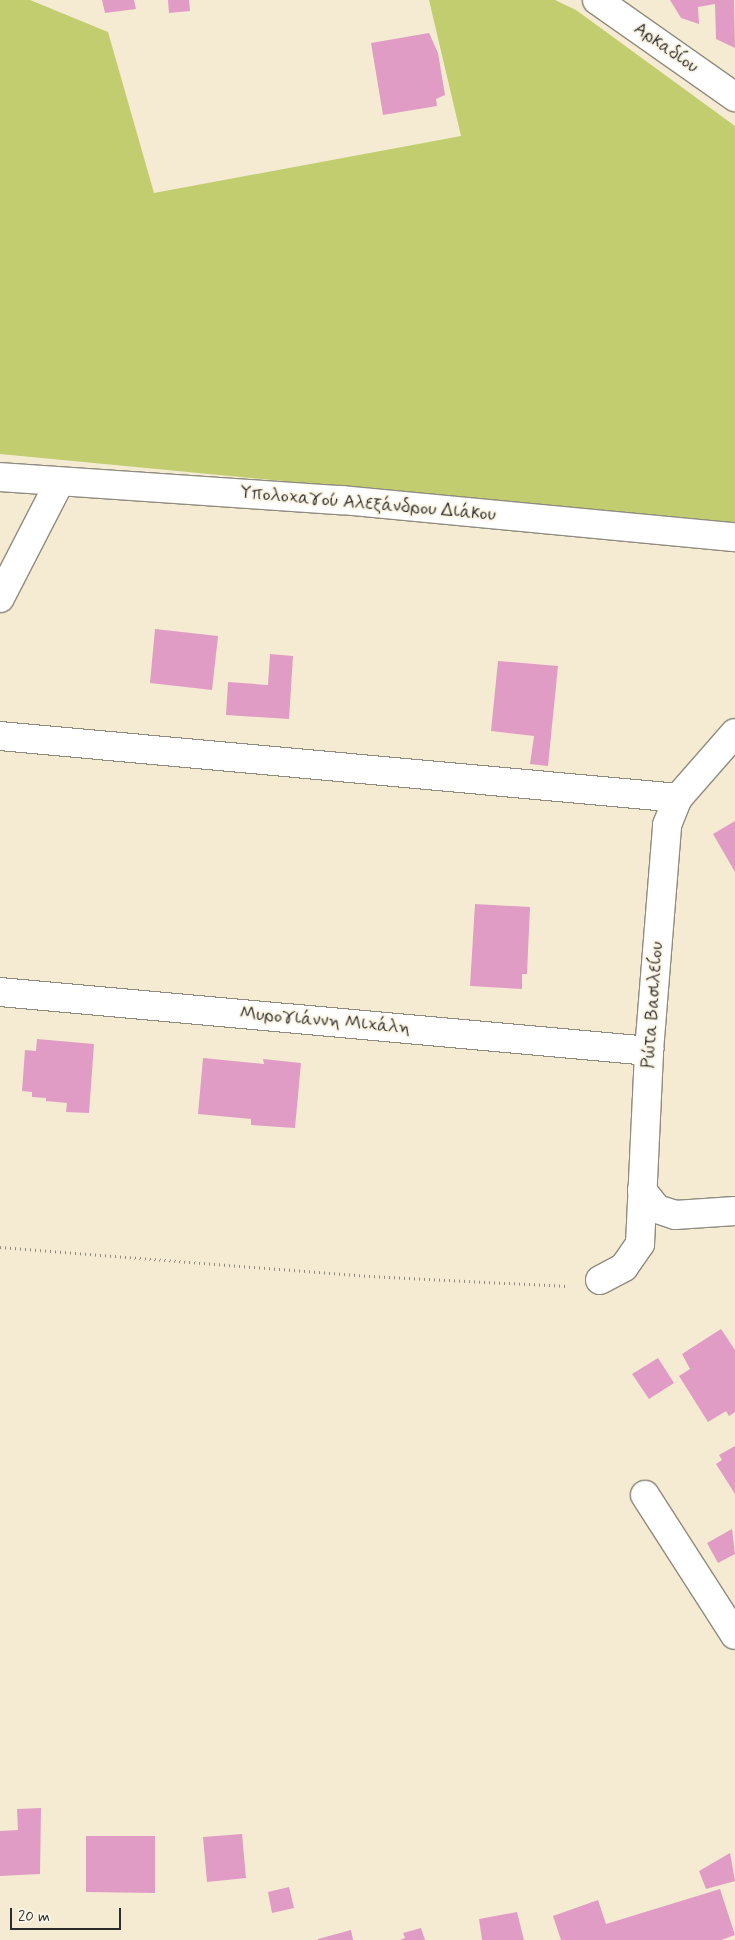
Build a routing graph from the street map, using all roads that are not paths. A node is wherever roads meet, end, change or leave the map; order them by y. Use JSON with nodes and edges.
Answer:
{"nodes":[{"id":1,"x":597,"y":0,"type":"edge"},
{"id":2,"x":735,"y":97,"type":"edge"},
{"id":3,"x":0,"y":477,"type":"edge"},
{"id":4,"x":59,"y":483,"type":"junction"},
{"id":5,"x":735,"y":537,"type":"edge"},
{"id":6,"x":0,"y":598,"type":"edge"},
{"id":7,"x":735,"y":733,"type":"edge"},
{"id":8,"x":0,"y":736,"type":"edge"},
{"id":9,"x":678,"y":798,"type":"junction"},
{"id":10,"x":0,"y":992,"type":"edge"},
{"id":11,"x":649,"y":1051,"type":"junction"},
{"id":12,"x":642,"y":1190,"type":"junction"},
{"id":13,"x":735,"y":1211,"type":"edge"},
{"id":14,"x":600,"y":1280,"type":"road end"},
{"id":15,"x":645,"y":1495,"type":"dead end"},
{"id":16,"x":735,"y":1635,"type":"edge"}],
"edges":[{"from":1,"to":2,"type":"street","name":"Αρκαδίου"},
{"from":3,"to":4,"type":"street","name":"Υπολοχαγού Αλεξάνδρου Διάκου"},
{"from":4,"to":5,"type":"street","name":"Υπολοχαγού Αλεξάνδρου Διάκου"},
{"from":4,"to":6,"type":"street"},
{"from":7,"to":9,"type":"street","name":"Ρώτα Βασιλείου"},
{"from":8,"to":9,"type":"street"},
{"from":9,"to":11,"type":"street","name":"Ρώτα Βασιλείου"},
{"from":10,"to":11,"type":"street","name":"Μυρογιάννη Μιχάλη"},
{"from":11,"to":12,"type":"street","name":"Ρώτα Βασιλείου"},
{"from":12,"to":13,"type":"street"},
{"from":12,"to":14,"type":"street","name":"Ρώτα Βασιλείου"},
{"from":15,"to":16,"type":"street"}]}
